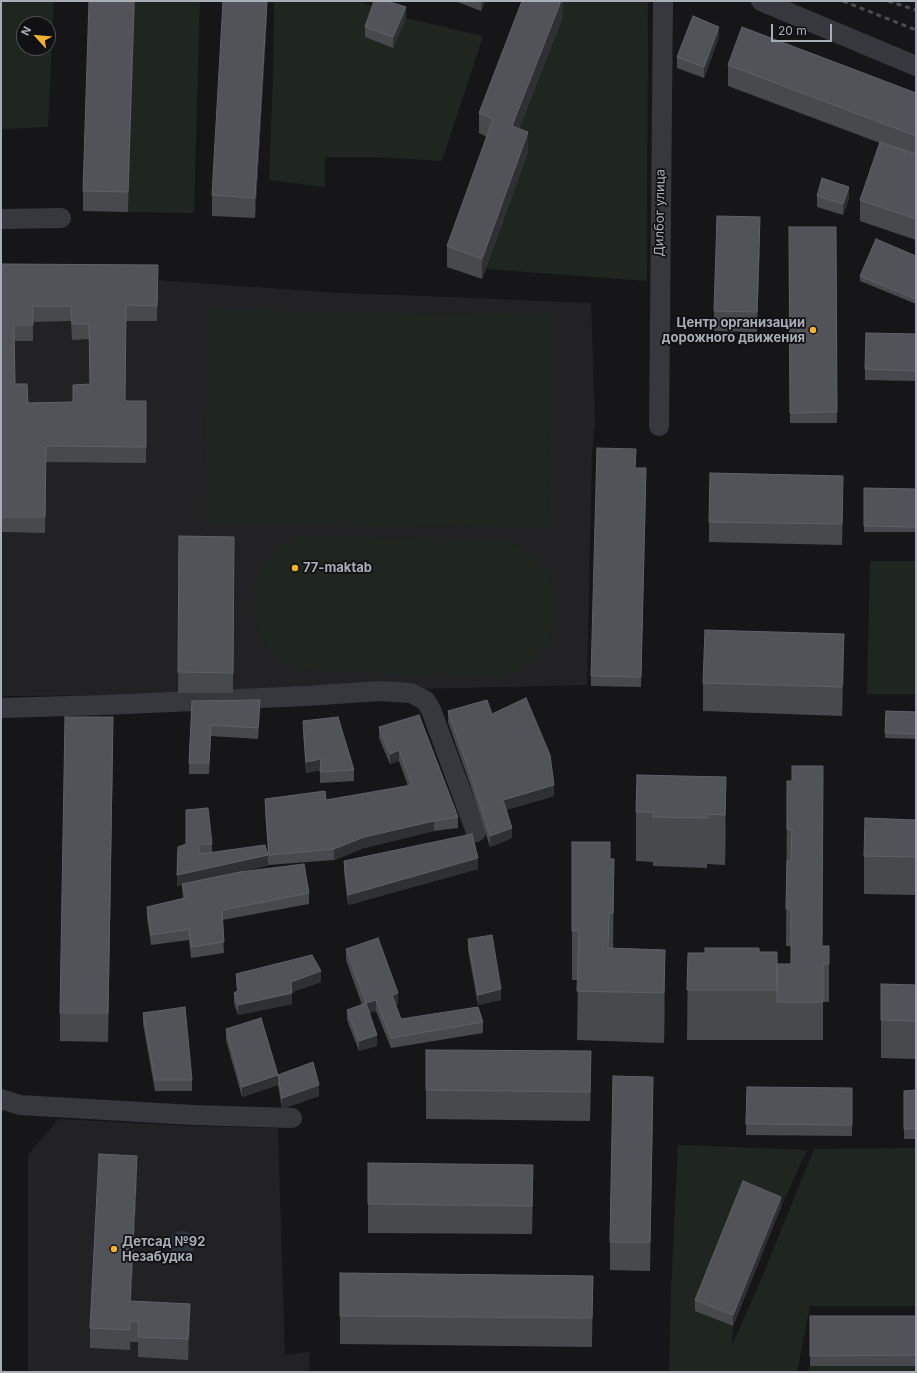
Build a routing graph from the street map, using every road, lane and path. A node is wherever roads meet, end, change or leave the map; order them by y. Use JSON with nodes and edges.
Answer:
{"nodes":[{"id":1,"x":663,"y":1,"type":"edge"},
{"id":2,"x":761,"y":1,"type":"edge"},
{"id":3,"x":916,"y":66,"type":"edge"},
{"id":4,"x":61,"y":218,"type":"dead end"},
{"id":5,"x":1,"y":219,"type":"edge"},
{"id":6,"x":659,"y":426,"type":"dead end"},
{"id":7,"x":1,"y":708,"type":"edge"},
{"id":8,"x":476,"y":832,"type":"dead end"},
{"id":9,"x":1,"y":1099,"type":"edge"},
{"id":10,"x":292,"y":1118,"type":"dead end"}],
"edges":[{"from":1,"to":6,"type":"street","name":"Дилбог улица"},
{"from":2,"to":3,"type":"street"},
{"from":4,"to":5,"type":"street"},
{"from":7,"to":8,"type":"street"},
{"from":9,"to":10,"type":"street"}]}
